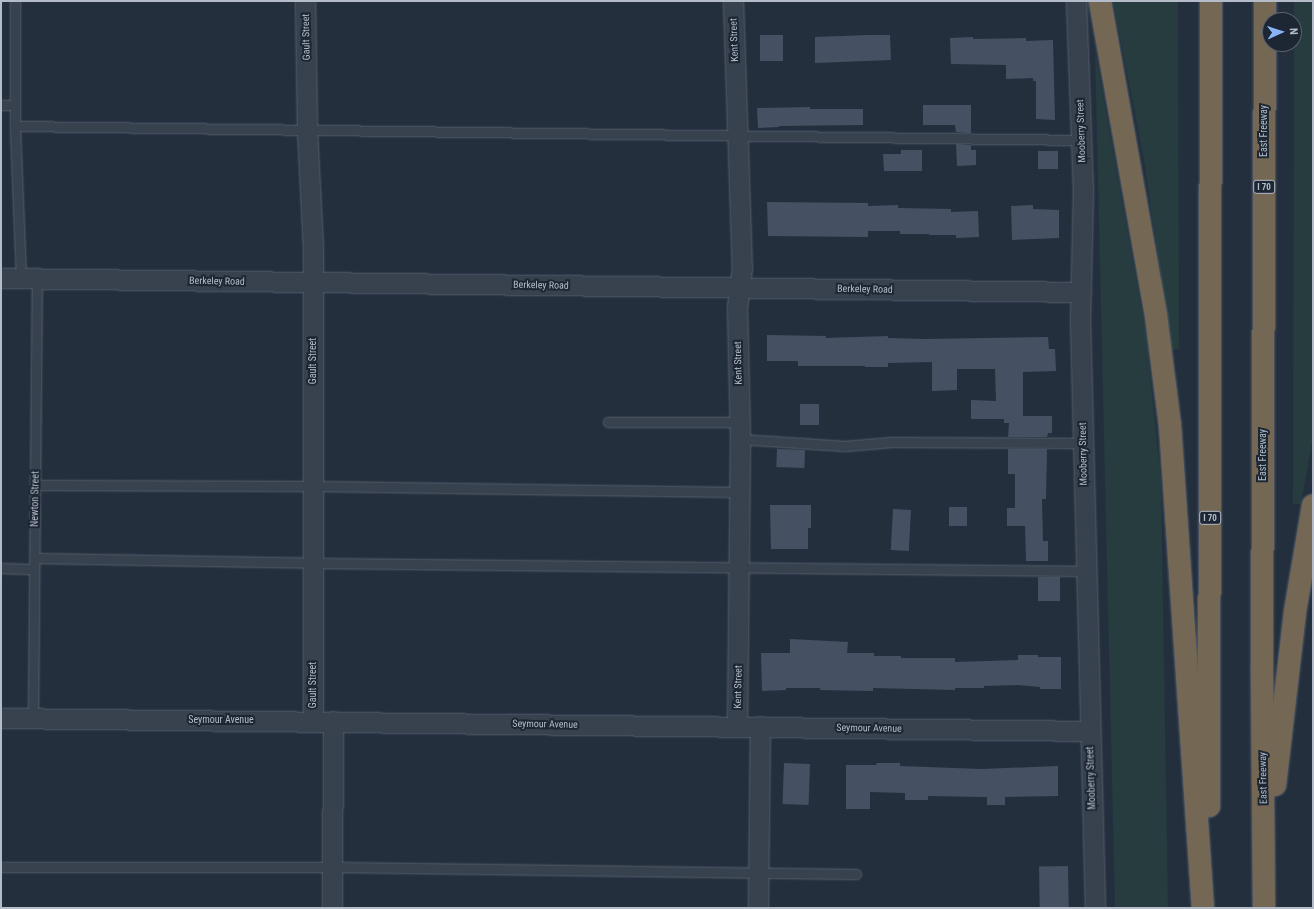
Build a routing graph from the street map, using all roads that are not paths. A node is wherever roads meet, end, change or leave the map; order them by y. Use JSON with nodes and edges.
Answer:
{"nodes":[{"id":1,"x":15,"y":1,"type":"edge"},
{"id":2,"x":305,"y":1,"type":"edge"},
{"id":3,"x":733,"y":1,"type":"edge"},
{"id":4,"x":1076,"y":1,"type":"edge"},
{"id":5,"x":1100,"y":1,"type":"edge"},
{"id":6,"x":1211,"y":1,"type":"edge"},
{"id":7,"x":1265,"y":1,"type":"edge"},
{"id":8,"x":1,"y":105,"type":"edge"},
{"id":9,"x":15,"y":105,"type":"junction"},
{"id":10,"x":15,"y":126,"type":"junction"},
{"id":11,"x":307,"y":130,"type":"junction"},
{"id":12,"x":738,"y":135,"type":"junction"},
{"id":13,"x":1081,"y":140,"type":"junction"},
{"id":14,"x":1,"y":278,"type":"edge"},
{"id":15,"x":29,"y":278,"type":"junction"},
{"id":16,"x":314,"y":282,"type":"junction"},
{"id":17,"x":740,"y":287,"type":"junction"},
{"id":18,"x":1081,"y":292,"type":"junction"},
{"id":19,"x":608,"y":422,"type":"dead end"},
{"id":20,"x":740,"y":430,"type":"junction"},
{"id":21,"x":1083,"y":443,"type":"junction"},
{"id":22,"x":35,"y":484,"type":"junction"},
{"id":23,"x":313,"y":486,"type":"junction"},
{"id":24,"x":740,"y":492,"type":"junction"},
{"id":25,"x":1313,"y":506,"type":"edge"},
{"id":26,"x":35,"y":558,"type":"junction"},
{"id":27,"x":314,"y":563,"type":"junction"},
{"id":28,"x":739,"y":567,"type":"junction"},
{"id":29,"x":1,"y":568,"type":"edge"},
{"id":30,"x":34,"y":569,"type":"junction"},
{"id":31,"x":1086,"y":571,"type":"junction"},
{"id":32,"x":1,"y":718,"type":"edge"},
{"id":33,"x":33,"y":719,"type":"junction"},
{"id":34,"x":313,"y":721,"type":"junction"},
{"id":35,"x":333,"y":721,"type":"junction"},
{"id":36,"x":737,"y":726,"type":"junction"},
{"id":37,"x":760,"y":726,"type":"junction"},
{"id":38,"x":1089,"y":731,"type":"junction"},
{"id":39,"x":1,"y":867,"type":"edge"},
{"id":40,"x":332,"y":867,"type":"junction"},
{"id":41,"x":759,"y":872,"type":"junction"},
{"id":42,"x":856,"y":874,"type":"dead end"},
{"id":43,"x":1264,"y":886,"type":"junction"},
{"id":44,"x":332,"y":908,"type":"edge"},
{"id":45,"x":758,"y":908,"type":"edge"},
{"id":46,"x":1095,"y":908,"type":"edge"},
{"id":47,"x":1203,"y":908,"type":"edge"},
{"id":48,"x":1209,"y":908,"type":"edge"},
{"id":49,"x":1264,"y":908,"type":"edge"}],
"edges":[{"from":1,"to":9,"type":"lane","name":"Newton Street"},
{"from":2,"to":11,"type":"street","name":"Gault Street"},
{"from":3,"to":12,"type":"street","name":"Kent Street"},
{"from":4,"to":13,"type":"street","name":"Mooberry Street"},
{"from":5,"to":47,"type":"highway"},
{"from":6,"to":48,"type":"highway","number":"I 70"},
{"from":7,"to":43,"type":"highway","name":"East Freeway","number":"I 70"},
{"from":8,"to":9,"type":"lane"},
{"from":9,"to":10,"type":"lane","name":"Newton Street"},
{"from":10,"to":11,"type":"lane"},
{"from":10,"to":15,"type":"lane","name":"Newton Street"},
{"from":11,"to":12,"type":"lane"},
{"from":11,"to":16,"type":"street","name":"Gault Street"},
{"from":12,"to":13,"type":"lane"},
{"from":12,"to":17,"type":"street","name":"Kent Street"},
{"from":13,"to":18,"type":"street","name":"Mooberry Street"},
{"from":14,"to":15,"type":"street","name":"Berkeley Road"},
{"from":15,"to":16,"type":"street","name":"Berkeley Road"},
{"from":15,"to":22,"type":"lane","name":"Newton Street"},
{"from":16,"to":17,"type":"street","name":"Berkeley Road"},
{"from":16,"to":23,"type":"street","name":"Gault Street"},
{"from":17,"to":18,"type":"street","name":"Berkeley Road"},
{"from":17,"to":20,"type":"street","name":"Kent Street"},
{"from":18,"to":21,"type":"street","name":"Mooberry Street"},
{"from":19,"to":20,"type":"lane"},
{"from":20,"to":21,"type":"lane"},
{"from":20,"to":24,"type":"street","name":"Kent Street"},
{"from":21,"to":31,"type":"street","name":"Mooberry Street"},
{"from":22,"to":23,"type":"lane"},
{"from":22,"to":26,"type":"lane","name":"Newton Street"},
{"from":23,"to":24,"type":"lane"},
{"from":23,"to":27,"type":"street","name":"Gault Street"},
{"from":24,"to":28,"type":"street","name":"Kent Street"},
{"from":25,"to":43,"type":"highway"},
{"from":26,"to":27,"type":"lane"},
{"from":26,"to":30,"type":"lane","name":"Newton Street"},
{"from":27,"to":28,"type":"lane"},
{"from":27,"to":34,"type":"street","name":"Gault Street"},
{"from":28,"to":31,"type":"lane"},
{"from":28,"to":36,"type":"street","name":"Kent Street"},
{"from":29,"to":30,"type":"lane"},
{"from":30,"to":33,"type":"lane","name":"Newton Street"},
{"from":31,"to":38,"type":"street","name":"Mooberry Street"},
{"from":32,"to":33,"type":"street","name":"Seymour Avenue"},
{"from":33,"to":34,"type":"street","name":"Seymour Avenue"},
{"from":34,"to":35,"type":"street","name":"Seymour Avenue"},
{"from":35,"to":36,"type":"street","name":"Seymour Avenue"},
{"from":35,"to":40,"type":"street"},
{"from":36,"to":37,"type":"street","name":"Seymour Avenue"},
{"from":37,"to":38,"type":"street","name":"Seymour Avenue"},
{"from":37,"to":41,"type":"street"},
{"from":38,"to":46,"type":"street","name":"Mooberry Street"},
{"from":39,"to":40,"type":"lane"},
{"from":40,"to":41,"type":"lane"},
{"from":40,"to":44,"type":"street"},
{"from":41,"to":42,"type":"lane"},
{"from":41,"to":45,"type":"street"},
{"from":43,"to":49,"type":"highway","name":"East Freeway","number":"I 70"}]}
